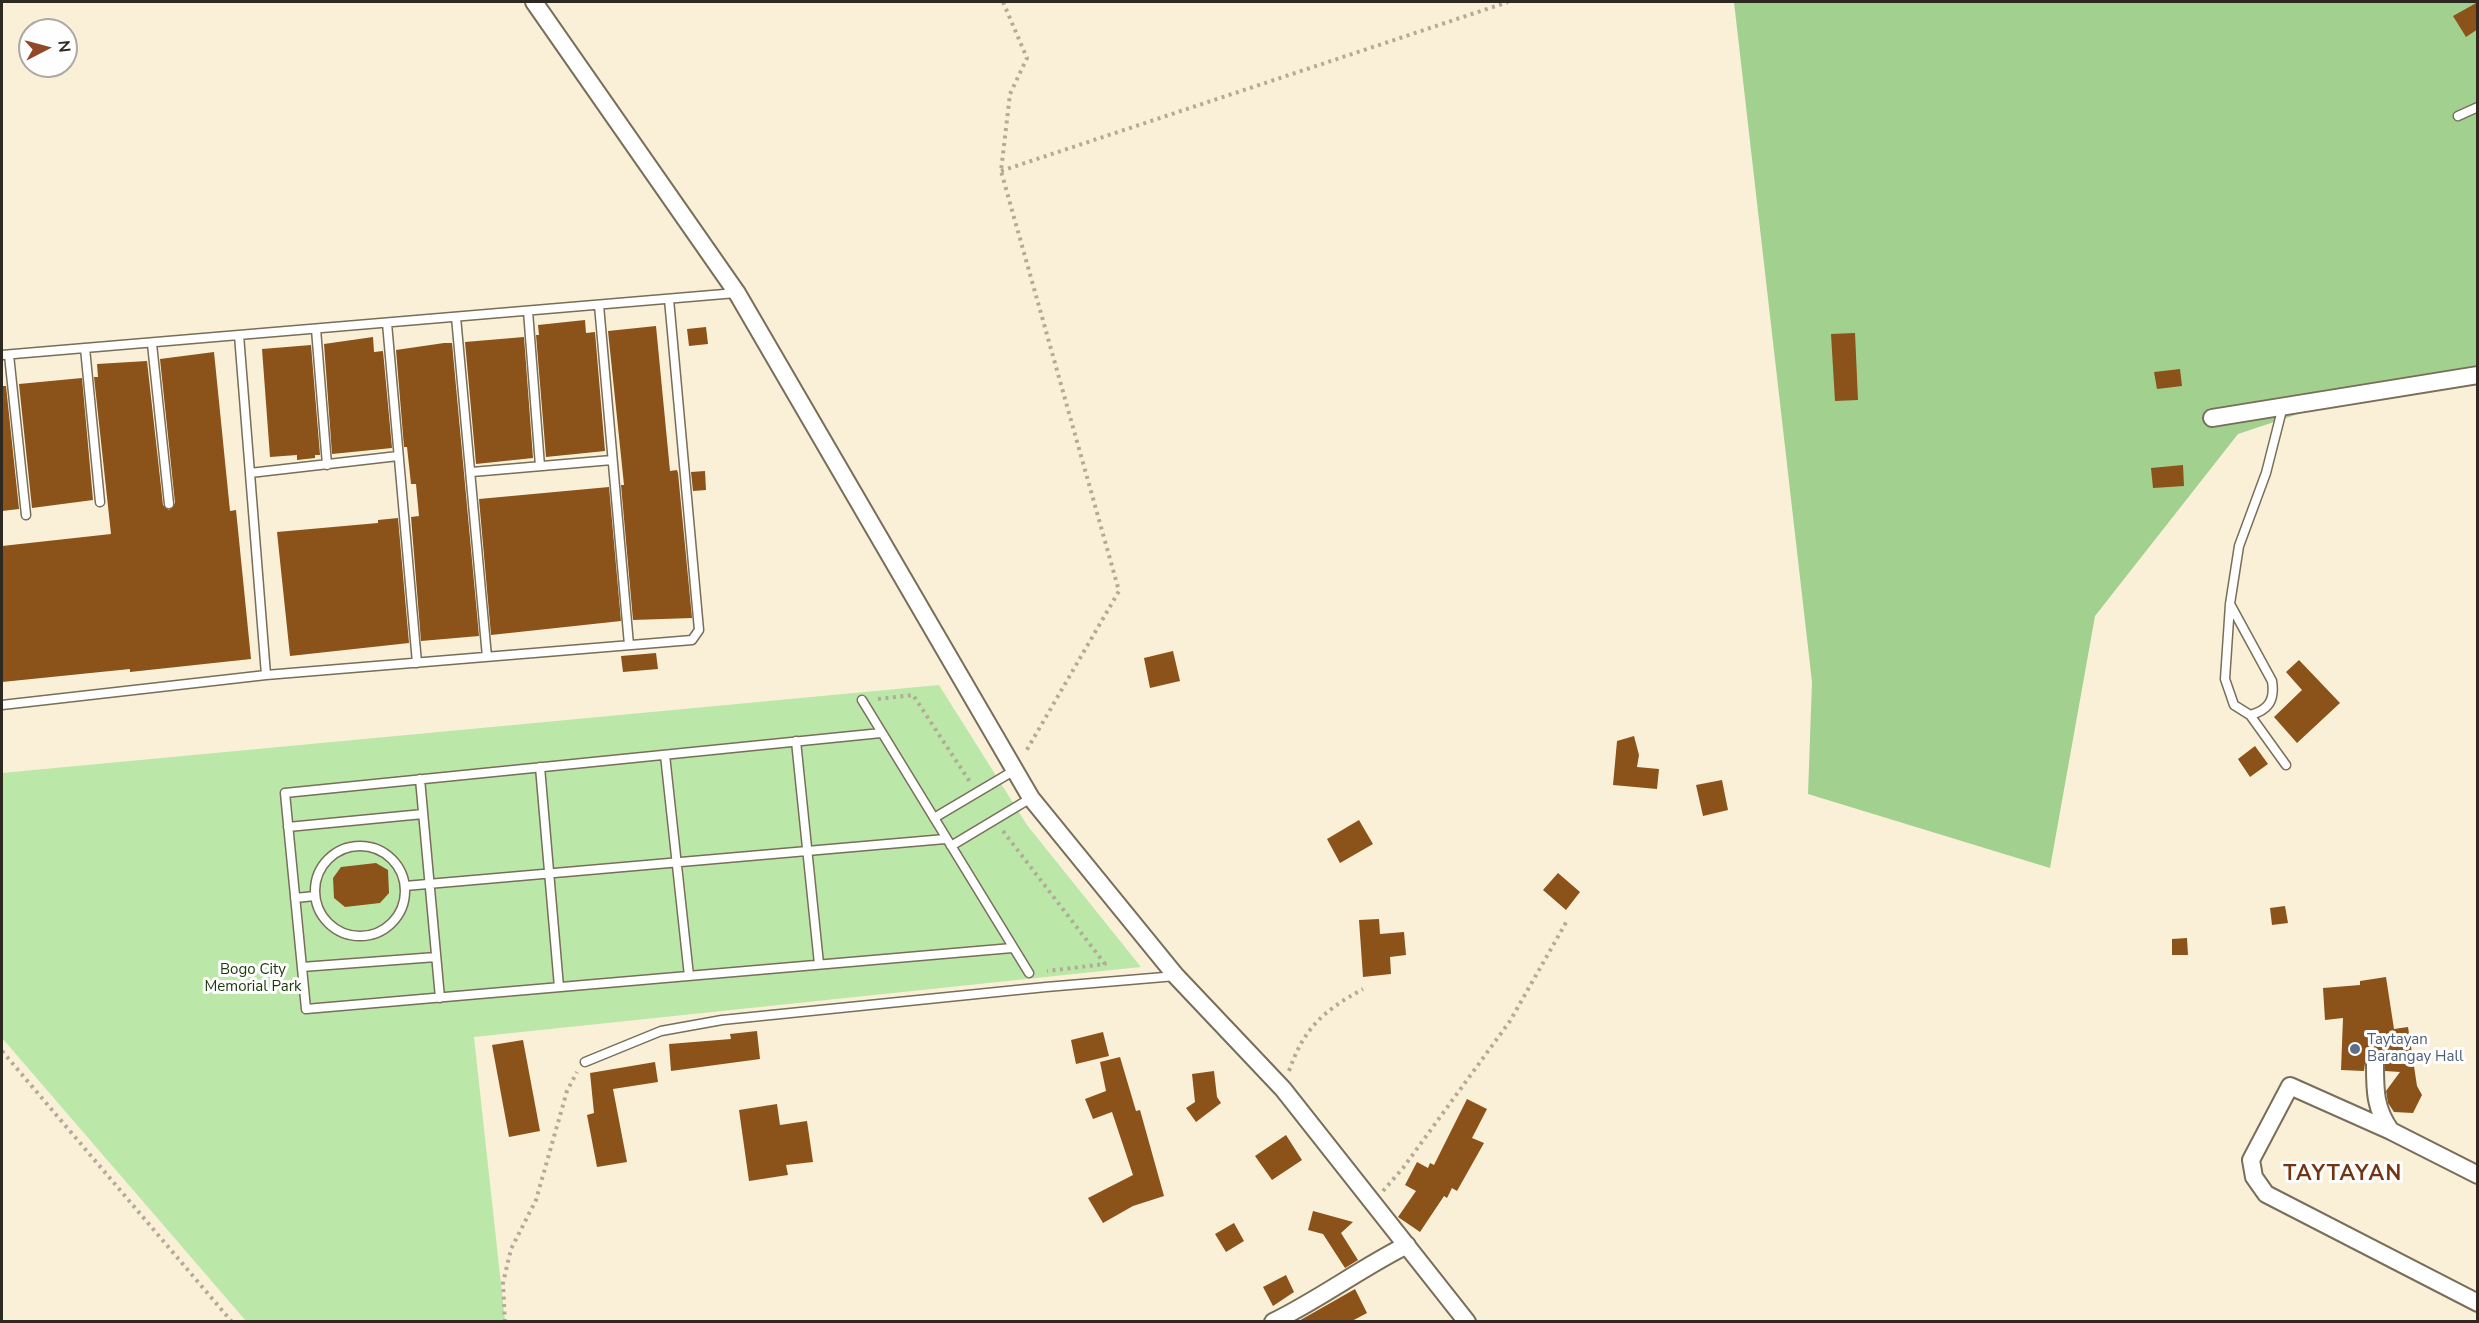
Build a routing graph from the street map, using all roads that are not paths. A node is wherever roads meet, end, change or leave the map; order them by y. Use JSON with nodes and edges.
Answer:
{"nodes":[{"id":1,"x":534,"y":2,"type":"edge"},
{"id":2,"x":2478,"y":107,"type":"edge"},
{"id":3,"x":2458,"y":116,"type":"dead end"},
{"id":4,"x":737,"y":293,"type":"junction"},
{"id":5,"x":669,"y":299,"type":"junction"},
{"id":6,"x":599,"y":305,"type":"junction"},
{"id":7,"x":528,"y":311,"type":"junction"},
{"id":8,"x":456,"y":317,"type":"junction"},
{"id":9,"x":387,"y":323,"type":"junction"},
{"id":10,"x":316,"y":329,"type":"junction"},
{"id":11,"x":238,"y":335,"type":"junction"},
{"id":12,"x":152,"y":344,"type":"junction"},
{"id":13,"x":85,"y":348,"type":"junction"},
{"id":14,"x":5,"y":355,"type":"edge"},
{"id":15,"x":2478,"y":375,"type":"edge"},
{"id":16,"x":2283,"y":406,"type":"junction"},
{"id":17,"x":2212,"y":418,"type":"dead end"},
{"id":18,"x":398,"y":456,"type":"junction"},
{"id":19,"x":612,"y":460,"type":"junction"},
{"id":20,"x":327,"y":465,"type":"junction"},
{"id":21,"x":540,"y":466,"type":"junction"},
{"id":22,"x":472,"y":472,"type":"junction"},
{"id":23,"x":250,"y":473,"type":"junction"},
{"id":24,"x":100,"y":502,"type":"dead end"},
{"id":25,"x":169,"y":504,"type":"dead end"},
{"id":26,"x":26,"y":515,"type":"dead end"},
{"id":27,"x":2230,"y":604,"type":"junction"},
{"id":28,"x":629,"y":645,"type":"junction"},
{"id":29,"x":488,"y":657,"type":"junction"},
{"id":30,"x":417,"y":663,"type":"junction"},
{"id":31,"x":266,"y":675,"type":"junction"},
{"id":32,"x":862,"y":700,"type":"road end"},
{"id":33,"x":2,"y":705,"type":"edge"},
{"id":34,"x":2250,"y":715,"type":"junction"},
{"id":35,"x":881,"y":733,"type":"junction"},
{"id":36,"x":796,"y":741,"type":"junction"},
{"id":37,"x":665,"y":755,"type":"junction"},
{"id":38,"x":2286,"y":765,"type":"dead end"},
{"id":39,"x":540,"y":767,"type":"junction"},
{"id":40,"x":1015,"y":770,"type":"junction"},
{"id":41,"x":420,"y":779,"type":"junction"},
{"id":42,"x":1031,"y":798,"type":"junction"},
{"id":43,"x":423,"y":814,"type":"junction"},
{"id":44,"x":934,"y":818,"type":"junction"},
{"id":45,"x":288,"y":826,"type":"junction"},
{"id":46,"x":948,"y":843,"type":"junction"},
{"id":47,"x":807,"y":851,"type":"junction"},
{"id":48,"x":677,"y":862,"type":"junction"},
{"id":49,"x":549,"y":873,"type":"junction"},
{"id":50,"x":429,"y":884,"type":"junction"},
{"id":51,"x":405,"y":886,"type":"junction"},
{"id":52,"x":315,"y":896,"type":"junction"},
{"id":53,"x":295,"y":898,"type":"junction"},
{"id":54,"x":1012,"y":948,"type":"junction"},
{"id":55,"x":436,"y":957,"type":"junction"},
{"id":56,"x":819,"y":964,"type":"junction"},
{"id":57,"x":302,"y":967,"type":"junction"},
{"id":58,"x":1029,"y":973,"type":"road end"},
{"id":59,"x":689,"y":976,"type":"junction"},
{"id":60,"x":1176,"y":976,"type":"junction"},
{"id":61,"x":559,"y":987,"type":"junction"},
{"id":62,"x":440,"y":998,"type":"junction"},
{"id":63,"x":2375,"y":1061,"type":"dead end"},
{"id":64,"x":585,"y":1062,"type":"road end"},
{"id":65,"x":2391,"y":1131,"type":"junction"},
{"id":66,"x":2478,"y":1175,"type":"edge"},
{"id":67,"x":1407,"y":1245,"type":"junction"},
{"id":68,"x":2478,"y":1303,"type":"edge"},
{"id":69,"x":1273,"y":1322,"type":"edge"},
{"id":70,"x":1467,"y":1322,"type":"edge"}],
"edges":[{"from":1,"to":4,"type":"street"},
{"from":2,"to":3,"type":"lane"},
{"from":4,"to":5,"type":"lane"},
{"from":4,"to":40,"type":"street"},
{"from":5,"to":6,"type":"lane"},
{"from":5,"to":28,"type":"lane"},
{"from":6,"to":7,"type":"lane"},
{"from":6,"to":19,"type":"lane"},
{"from":7,"to":8,"type":"lane"},
{"from":7,"to":21,"type":"lane"},
{"from":8,"to":9,"type":"lane"},
{"from":8,"to":22,"type":"lane"},
{"from":9,"to":10,"type":"lane"},
{"from":9,"to":18,"type":"lane"},
{"from":10,"to":11,"type":"lane"},
{"from":10,"to":20,"type":"lane"},
{"from":11,"to":12,"type":"lane"},
{"from":11,"to":23,"type":"lane"},
{"from":12,"to":13,"type":"lane"},
{"from":12,"to":25,"type":"lane"},
{"from":13,"to":14,"type":"lane"},
{"from":13,"to":24,"type":"lane"},
{"from":14,"to":26,"type":"lane"},
{"from":15,"to":16,"type":"street"},
{"from":16,"to":17,"type":"street"},
{"from":16,"to":27,"type":"lane"},
{"from":18,"to":20,"type":"lane"},
{"from":18,"to":30,"type":"lane"},
{"from":19,"to":21,"type":"lane"},
{"from":19,"to":28,"type":"lane"},
{"from":20,"to":23,"type":"lane"},
{"from":21,"to":22,"type":"lane"},
{"from":22,"to":29,"type":"lane"},
{"from":23,"to":31,"type":"lane"},
{"from":27,"to":34,"type":"lane"},
{"from":27,"to":34,"type":"lane"},
{"from":28,"to":29,"type":"lane"},
{"from":29,"to":30,"type":"lane"},
{"from":30,"to":31,"type":"lane"},
{"from":31,"to":33,"type":"lane"},
{"from":32,"to":35,"type":"lane"},
{"from":34,"to":38,"type":"lane"},
{"from":35,"to":36,"type":"lane"},
{"from":35,"to":44,"type":"lane"},
{"from":36,"to":37,"type":"lane"},
{"from":36,"to":47,"type":"lane"},
{"from":37,"to":39,"type":"lane"},
{"from":37,"to":48,"type":"lane"},
{"from":39,"to":41,"type":"lane"},
{"from":39,"to":49,"type":"lane"},
{"from":40,"to":42,"type":"street"},
{"from":40,"to":44,"type":"lane"},
{"from":41,"to":43,"type":"lane"},
{"from":41,"to":45,"type":"lane"},
{"from":42,"to":46,"type":"lane"},
{"from":42,"to":60,"type":"street"},
{"from":43,"to":45,"type":"lane"},
{"from":43,"to":50,"type":"lane"},
{"from":44,"to":46,"type":"lane"},
{"from":45,"to":53,"type":"lane"},
{"from":46,"to":47,"type":"lane"},
{"from":46,"to":54,"type":"lane"},
{"from":47,"to":48,"type":"lane"},
{"from":47,"to":56,"type":"lane"},
{"from":48,"to":49,"type":"lane"},
{"from":48,"to":59,"type":"lane"},
{"from":49,"to":50,"type":"lane"},
{"from":49,"to":61,"type":"lane"},
{"from":50,"to":51,"type":"lane"},
{"from":50,"to":55,"type":"lane"},
{"from":51,"to":52,"type":"lane"},
{"from":51,"to":52,"type":"lane"},
{"from":52,"to":53,"type":"lane"},
{"from":53,"to":57,"type":"lane"},
{"from":54,"to":56,"type":"lane"},
{"from":54,"to":58,"type":"lane"},
{"from":55,"to":57,"type":"lane"},
{"from":55,"to":62,"type":"lane"},
{"from":56,"to":59,"type":"lane"},
{"from":57,"to":62,"type":"lane"},
{"from":59,"to":61,"type":"lane"},
{"from":60,"to":64,"type":"lane"},
{"from":60,"to":67,"type":"street"},
{"from":61,"to":62,"type":"lane"},
{"from":63,"to":65,"type":"street"},
{"from":65,"to":66,"type":"street"},
{"from":65,"to":68,"type":"street"},
{"from":67,"to":69,"type":"street"},
{"from":67,"to":70,"type":"street"}]}
